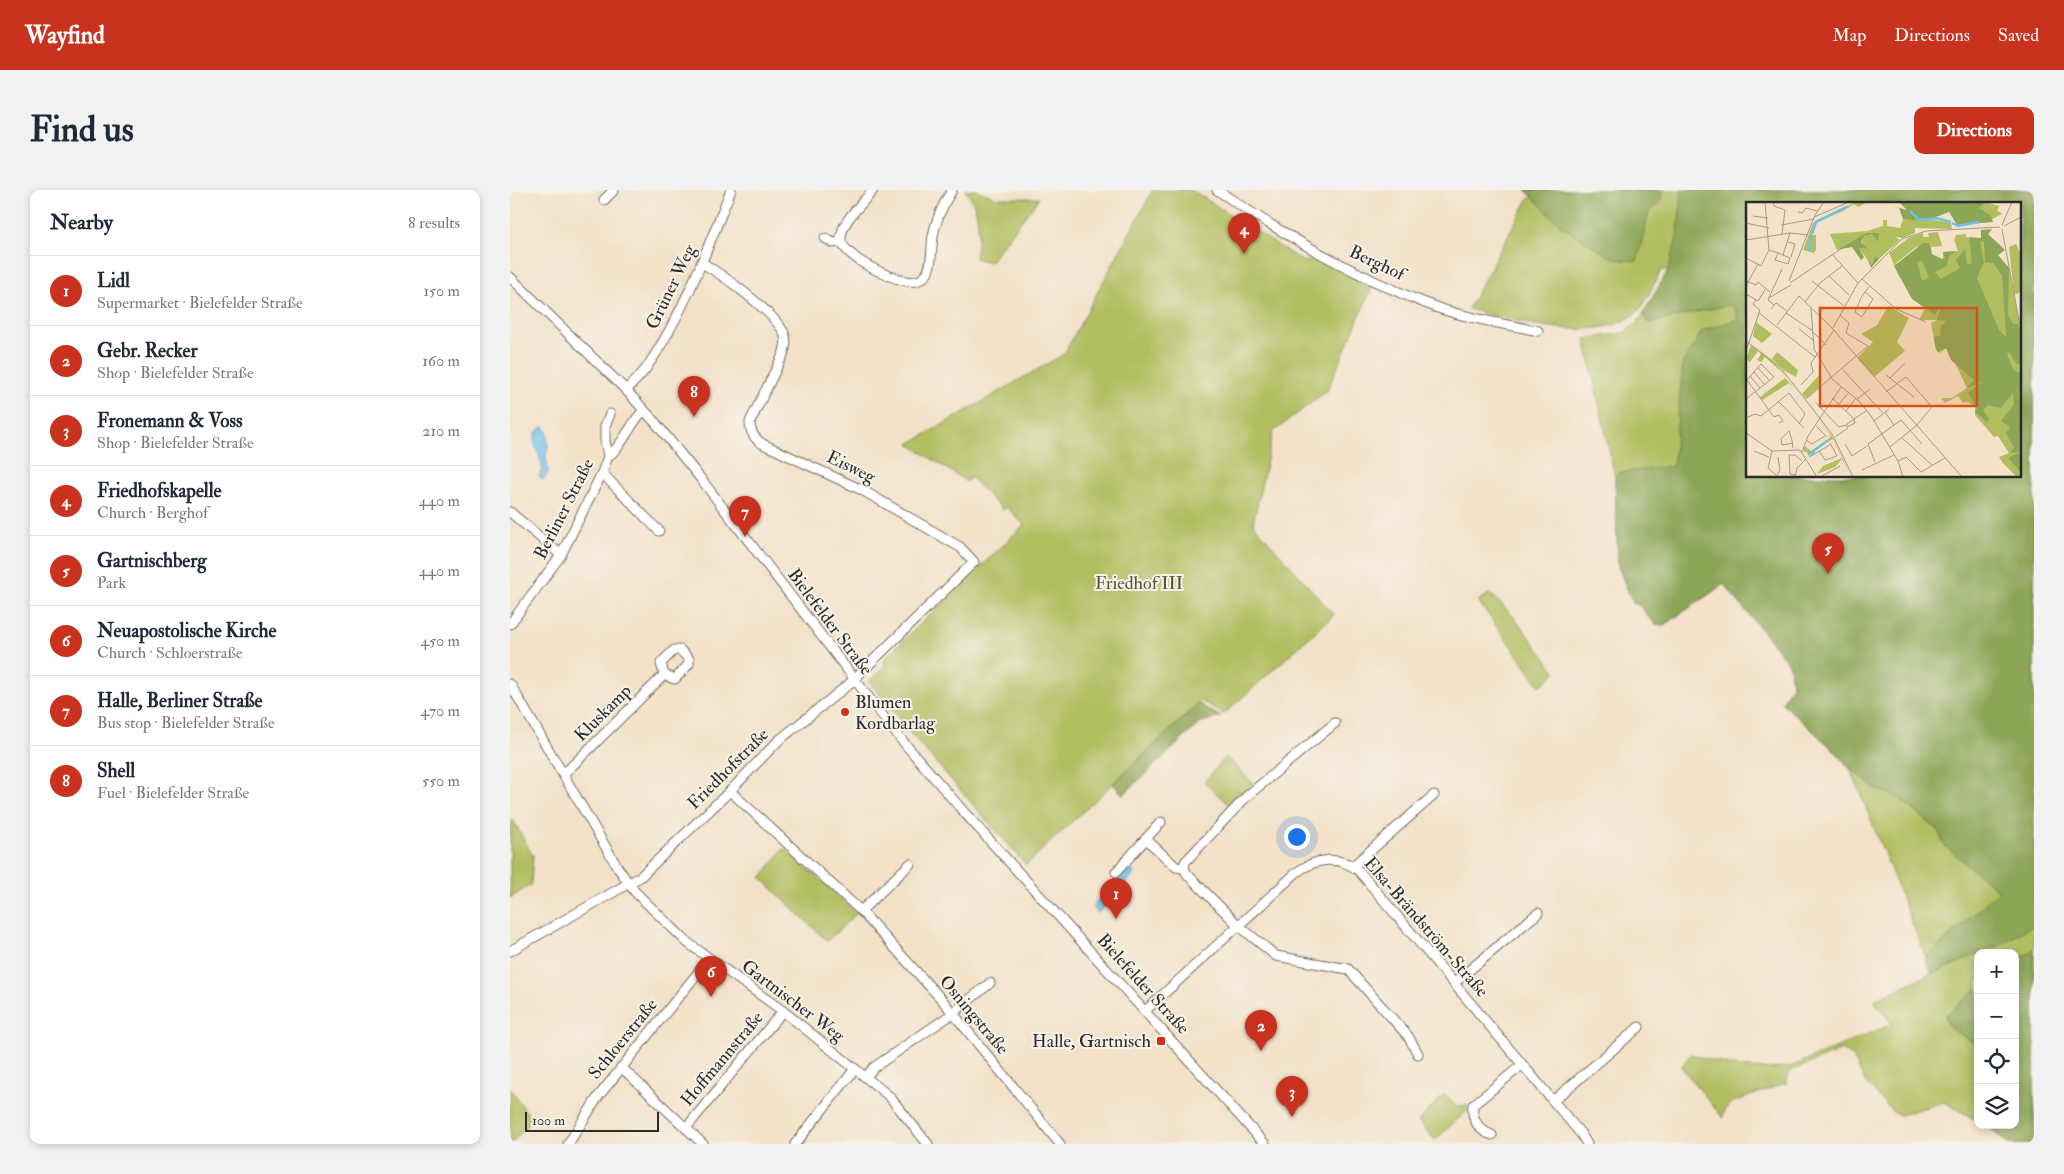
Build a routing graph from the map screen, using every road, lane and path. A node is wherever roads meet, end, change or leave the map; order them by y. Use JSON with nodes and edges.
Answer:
{"nodes":[{"id":1,"x":614,"y":190,"type":"edge"},
{"id":2,"x":731,"y":190,"type":"edge"},
{"id":3,"x":873,"y":190,"type":"edge"},
{"id":4,"x":952,"y":190,"type":"edge"},
{"id":5,"x":1217,"y":190,"type":"edge"},
{"id":6,"x":604,"y":200,"type":"dead end"},
{"id":7,"x":825,"y":238,"type":"dead end"},
{"id":8,"x":841,"y":242,"type":"junction"},
{"id":9,"x":702,"y":263,"type":"junction"},
{"id":10,"x":510,"y":277,"type":"edge"},
{"id":11,"x":1538,"y":331,"type":"dead end"},
{"id":12,"x":626,"y":390,"type":"junction"},
{"id":13,"x":644,"y":410,"type":"junction"},
{"id":14,"x":610,"y":414,"type":"dead end"},
{"id":15,"x":608,"y":456,"type":"junction"},
{"id":16,"x":602,"y":473,"type":"junction"},
{"id":17,"x":510,"y":512,"type":"edge"},
{"id":18,"x":659,"y":531,"type":"dead end"},
{"id":19,"x":561,"y":555,"type":"junction"},
{"id":20,"x":510,"y":624,"type":"edge"},
{"id":21,"x":664,"y":675,"type":"dead end"},
{"id":22,"x":853,"y":679,"type":"junction"},
{"id":23,"x":510,"y":684,"type":"edge"},
{"id":24,"x":1335,"y":723,"type":"dead end"},
{"id":25,"x":563,"y":773,"type":"junction"},
{"id":26,"x":730,"y":791,"type":"junction"},
{"id":27,"x":1434,"y":796,"type":"dead end"},
{"id":28,"x":1161,"y":822,"type":"dead end"},
{"id":29,"x":1146,"y":839,"type":"junction"},
{"id":30,"x":910,"y":864,"type":"dead end"},
{"id":31,"x":1353,"y":866,"type":"junction"},
{"id":32,"x":1184,"y":868,"type":"junction"},
{"id":33,"x":1116,"y":872,"type":"dead end"},
{"id":34,"x":628,"y":884,"type":"junction"},
{"id":35,"x":861,"y":910,"type":"junction"},
{"id":36,"x":1538,"y":913,"type":"dead end"},
{"id":37,"x":1238,"y":925,"type":"junction"},
{"id":38,"x":510,"y":951,"type":"edge"},
{"id":39,"x":709,"y":959,"type":"junction"},
{"id":40,"x":990,"y":983,"type":"dead end"},
{"id":41,"x":1454,"y":983,"type":"junction"},
{"id":42,"x":783,"y":1011,"type":"junction"},
{"id":43,"x":1145,"y":1011,"type":"junction"},
{"id":44,"x":952,"y":1014,"type":"junction"},
{"id":45,"x":1639,"y":1027,"type":"dead end"},
{"id":46,"x":1418,"y":1054,"type":"dead end"},
{"id":47,"x":1522,"y":1065,"type":"junction"},
{"id":48,"x":621,"y":1067,"type":"junction"},
{"id":49,"x":855,"y":1069,"type":"junction"},
{"id":50,"x":866,"y":1077,"type":"junction"},
{"id":51,"x":1553,"y":1101,"type":"junction"},
{"id":52,"x":686,"y":1128,"type":"junction"},
{"id":53,"x":1492,"y":1135,"type":"dead end"},
{"id":54,"x":568,"y":1144,"type":"edge"},
{"id":55,"x":704,"y":1144,"type":"edge"},
{"id":56,"x":795,"y":1144,"type":"edge"},
{"id":57,"x":928,"y":1144,"type":"edge"},
{"id":58,"x":1060,"y":1144,"type":"edge"},
{"id":59,"x":1265,"y":1144,"type":"edge"},
{"id":60,"x":1587,"y":1144,"type":"edge"}],
"edges":[{"from":1,"to":6,"type":"street"},
{"from":2,"to":9,"type":"street","name":"Grüner Weg"},
{"from":3,"to":8,"type":"street"},
{"from":4,"to":8,"type":"street"},
{"from":5,"to":11,"type":"street","name":"Berghof"},
{"from":7,"to":8,"type":"street"},
{"from":9,"to":12,"type":"street","name":"Grüner Weg"},
{"from":9,"to":22,"type":"street","name":"Eisweg"},
{"from":10,"to":12,"type":"street","name":"Bielefelder Straße"},
{"from":12,"to":13,"type":"street","name":"Bielefelder Straße"},
{"from":13,"to":15,"type":"street","name":"Berliner Straße"},
{"from":13,"to":22,"type":"street","name":"Bielefelder Straße"},
{"from":14,"to":15,"type":"street","name":"Berliner Straße"},
{"from":15,"to":16,"type":"street","name":"Berliner Straße"},
{"from":16,"to":18,"type":"street"},
{"from":16,"to":19,"type":"street","name":"Berliner Straße"},
{"from":17,"to":19,"type":"street"},
{"from":19,"to":20,"type":"street","name":"Berliner Straße"},
{"from":21,"to":25,"type":"street","name":"Kluskamp"},
{"from":22,"to":26,"type":"street","name":"Friedhofstraße"},
{"from":22,"to":43,"type":"street","name":"Bielefelder Straße"},
{"from":23,"to":25,"type":"street","name":"Gartnischer Weg"},
{"from":24,"to":32,"type":"street"},
{"from":25,"to":34,"type":"street","name":"Gartnischer Weg"},
{"from":26,"to":34,"type":"street","name":"Friedhofstraße"},
{"from":26,"to":35,"type":"street","name":"Osningstraße"},
{"from":27,"to":31,"type":"street"},
{"from":28,"to":29,"type":"street"},
{"from":29,"to":32,"type":"street"},
{"from":29,"to":33,"type":"street"},
{"from":30,"to":35,"type":"street"},
{"from":31,"to":37,"type":"street","name":"Elsa-Brändström-Straße"},
{"from":31,"to":41,"type":"street","name":"Elsa-Brändström-Straße"},
{"from":32,"to":37,"type":"street"},
{"from":34,"to":38,"type":"street","name":"Friedhofstraße"},
{"from":34,"to":39,"type":"street","name":"Gartnischer Weg"},
{"from":35,"to":44,"type":"street","name":"Osningstraße"},
{"from":36,"to":41,"type":"street"},
{"from":37,"to":43,"type":"street","name":"Elsa-Brändström-Straße"},
{"from":37,"to":46,"type":"street"},
{"from":39,"to":42,"type":"street","name":"Gartnischer Weg"},
{"from":39,"to":48,"type":"street","name":"Schloerstraße"},
{"from":40,"to":44,"type":"street"},
{"from":41,"to":47,"type":"street","name":"Elsa-Brändström-Straße"},
{"from":42,"to":49,"type":"street","name":"Gartnischer Weg"},
{"from":42,"to":52,"type":"street","name":"Hoffmannstraße"},
{"from":43,"to":59,"type":"street","name":"Bielefelder Straße"},
{"from":44,"to":50,"type":"street"},
{"from":44,"to":58,"type":"street","name":"Osningstraße"},
{"from":45,"to":51,"type":"street"},
{"from":47,"to":51,"type":"street","name":"Elsa-Brändström-Straße"},
{"from":47,"to":53,"type":"street"},
{"from":48,"to":52,"type":"street"},
{"from":48,"to":54,"type":"street","name":"Schloerstraße"},
{"from":49,"to":50,"type":"street","name":"Gartnischer Weg"},
{"from":49,"to":56,"type":"street"},
{"from":50,"to":57,"type":"street","name":"Gartnischer Weg"},
{"from":51,"to":60,"type":"street","name":"Elsa-Brändström-Straße"},
{"from":52,"to":55,"type":"street"}]}
